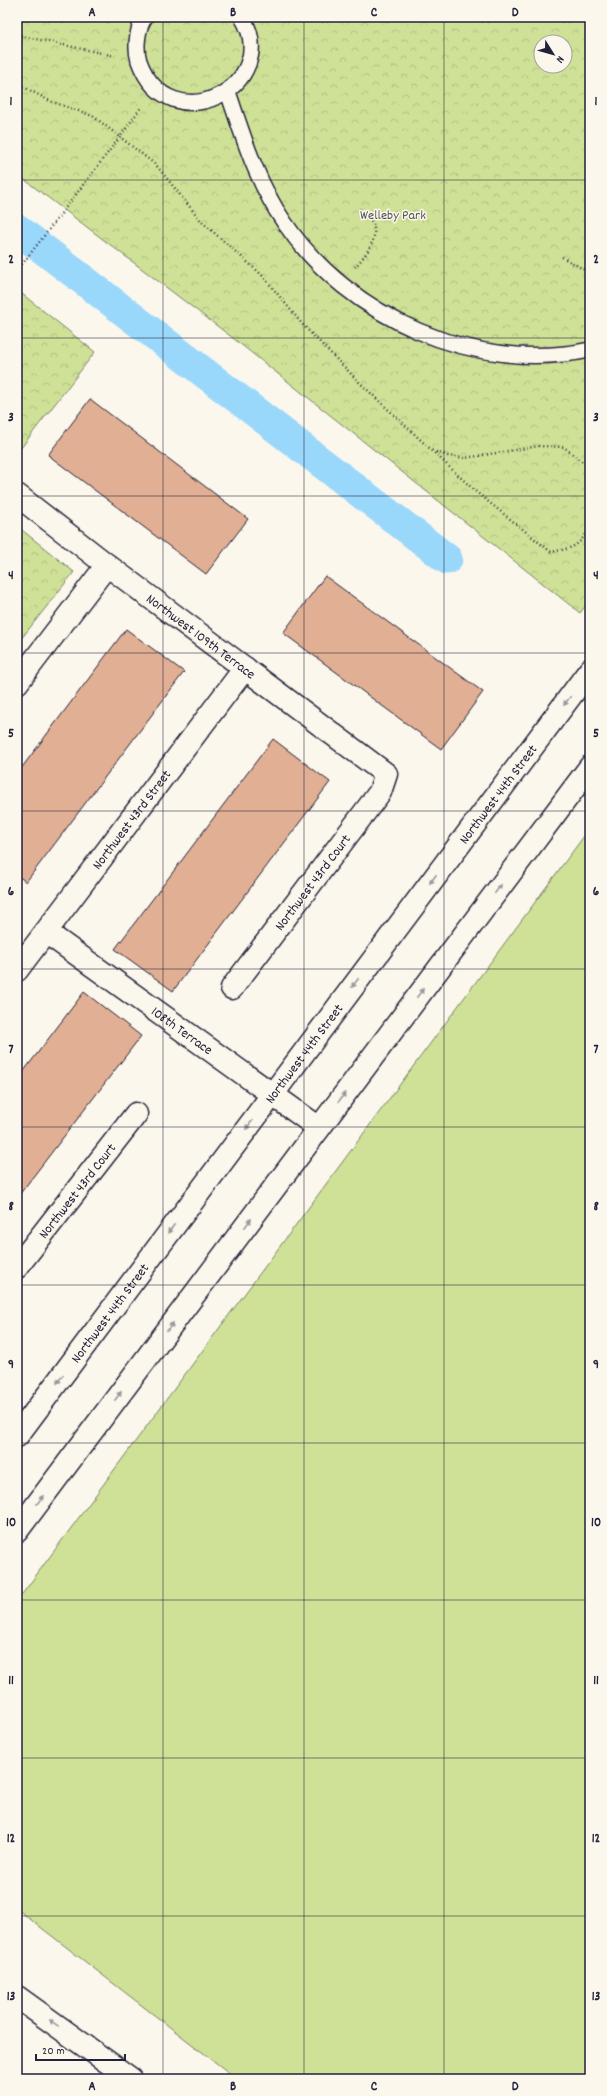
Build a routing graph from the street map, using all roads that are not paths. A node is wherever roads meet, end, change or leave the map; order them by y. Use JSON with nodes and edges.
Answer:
{"nodes":[{"id":1,"x":145,"y":17,"type":"edge"},
{"id":2,"x":242,"y":17,"type":"edge"},
{"id":3,"x":228,"y":92,"type":"junction"},
{"id":4,"x":590,"y":350,"type":"edge"},
{"id":5,"x":17,"y":495,"type":"edge"},
{"id":6,"x":107,"y":565,"type":"junction"},
{"id":7,"x":245,"y":668,"type":"junction"},
{"id":8,"x":590,"y":670,"type":"edge"},
{"id":9,"x":17,"y":684,"type":"edge"},
{"id":10,"x":590,"y":767,"type":"edge"},
{"id":11,"x":386,"y":774,"type":"joint"},
{"id":12,"x":46,"y":932,"type":"junction"},
{"id":13,"x":17,"y":970,"type":"edge"},
{"id":14,"x":232,"y":988,"type":"dead end"},
{"id":15,"x":272,"y":1094,"type":"junction"},
{"id":16,"x":136,"y":1114,"type":"dead end"},
{"id":17,"x":319,"y":1128,"type":"junction"},
{"id":18,"x":17,"y":1267,"type":"edge"},
{"id":19,"x":17,"y":1436,"type":"edge"},
{"id":20,"x":17,"y":1531,"type":"edge"},
{"id":21,"x":17,"y":1997,"type":"edge"},
{"id":22,"x":131,"y":2079,"type":"edge"}],
"edges":[{"from":1,"to":3,"type":"lane"},
{"from":2,"to":3,"type":"lane"},
{"from":3,"to":4,"type":"lane"},
{"from":5,"to":6,"type":"street","name":"Northwest 109th Terrace"},
{"from":6,"to":7,"type":"street","name":"Northwest 109th Terrace"},
{"from":6,"to":9,"type":"street"},
{"from":7,"to":11,"type":"street","name":"Northwest 109th Terrace"},
{"from":7,"to":12,"type":"street","name":"Northwest 43rd Street"},
{"from":8,"to":15,"type":"street","name":"Northwest 44th Street","one_way":true},
{"from":17,"to":10,"type":"street","one_way":true},
{"from":11,"to":14,"type":"street","name":"Northwest 43rd Court"},
{"from":12,"to":13,"type":"street","name":"Northwest 43rd Street"},
{"from":12,"to":15,"type":"street","name":"108th Terrace"},
{"from":15,"to":17,"type":"street","name":"108th Terrace"},
{"from":15,"to":19,"type":"street","name":"Northwest 44th Street","one_way":true},
{"from":16,"to":18,"type":"street","name":"Northwest 43rd Court"},
{"from":20,"to":17,"type":"street","one_way":true},
{"from":22,"to":21,"type":"street","one_way":true}]}
